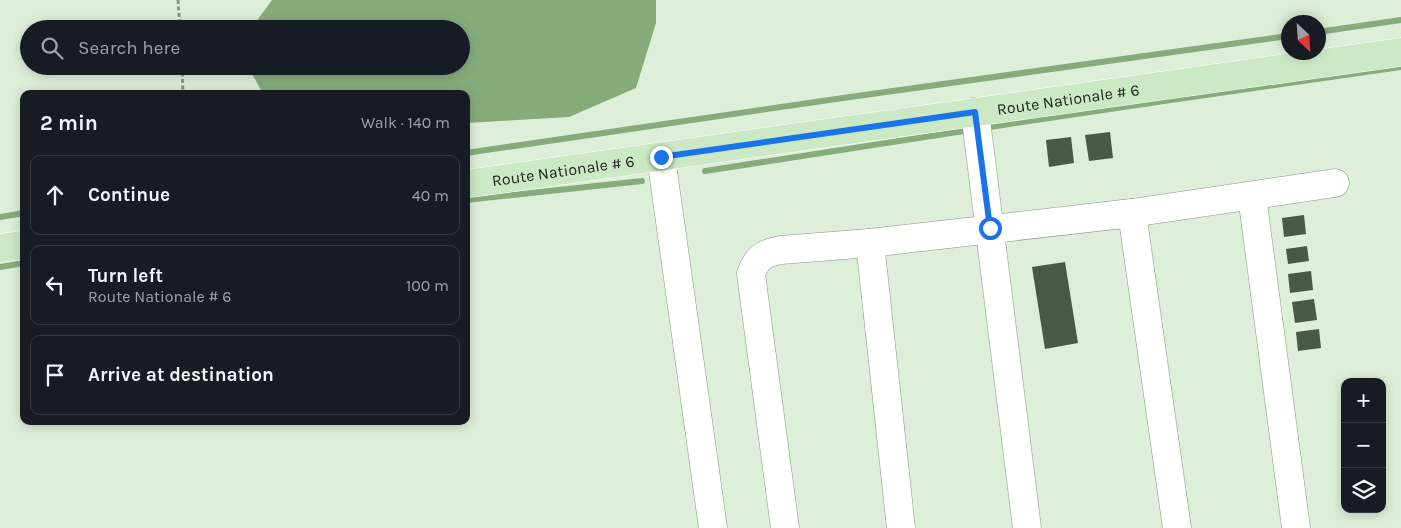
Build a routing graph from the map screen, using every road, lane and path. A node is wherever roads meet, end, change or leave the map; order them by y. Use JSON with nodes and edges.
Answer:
{"nodes":[{"id":1,"x":178,"y":0,"type":"edge"},
{"id":2,"x":179,"y":20,"type":"edge"},
{"id":3,"x":1401,"y":52,"type":"edge"},
{"id":4,"x":182,"y":75,"type":"edge"},
{"id":5,"x":183,"y":90,"type":"edge"},
{"id":6,"x":975,"y":117,"type":"junction"},
{"id":7,"x":661,"y":157,"type":"junction"},
{"id":8,"x":470,"y":183,"type":"edge"},
{"id":9,"x":1335,"y":183,"type":"dead end"},
{"id":10,"x":1252,"y":196,"type":"junction"},
{"id":11,"x":1132,"y":213,"type":"junction"},
{"id":12,"x":990,"y":228,"type":"junction"},
{"id":13,"x":870,"y":244,"type":"junction"},
{"id":14,"x":20,"y":246,"type":"edge"},
{"id":15,"x":0,"y":248,"type":"edge"},
{"id":16,"x":713,"y":528,"type":"edge"},
{"id":17,"x":785,"y":528,"type":"edge"},
{"id":18,"x":901,"y":528,"type":"edge"},
{"id":19,"x":1027,"y":528,"type":"edge"},
{"id":20,"x":1177,"y":528,"type":"edge"},
{"id":21,"x":1296,"y":528,"type":"edge"}],
"edges":[{"from":1,"to":2,"type":"path"},
{"from":3,"to":6,"type":"main road","name":"Route Nationale # 6"},
{"from":4,"to":5,"type":"path"},
{"from":6,"to":7,"type":"main road","name":"Route Nationale # 6"},
{"from":6,"to":12,"type":"street"},
{"from":7,"to":8,"type":"main road","name":"Route Nationale # 6"},
{"from":7,"to":16,"type":"street"},
{"from":9,"to":10,"type":"street"},
{"from":10,"to":11,"type":"street"},
{"from":10,"to":21,"type":"street"},
{"from":11,"to":12,"type":"street"},
{"from":11,"to":20,"type":"street"},
{"from":12,"to":13,"type":"street"},
{"from":12,"to":19,"type":"street"},
{"from":13,"to":17,"type":"street"},
{"from":13,"to":18,"type":"street"},
{"from":14,"to":15,"type":"main road"}]}
